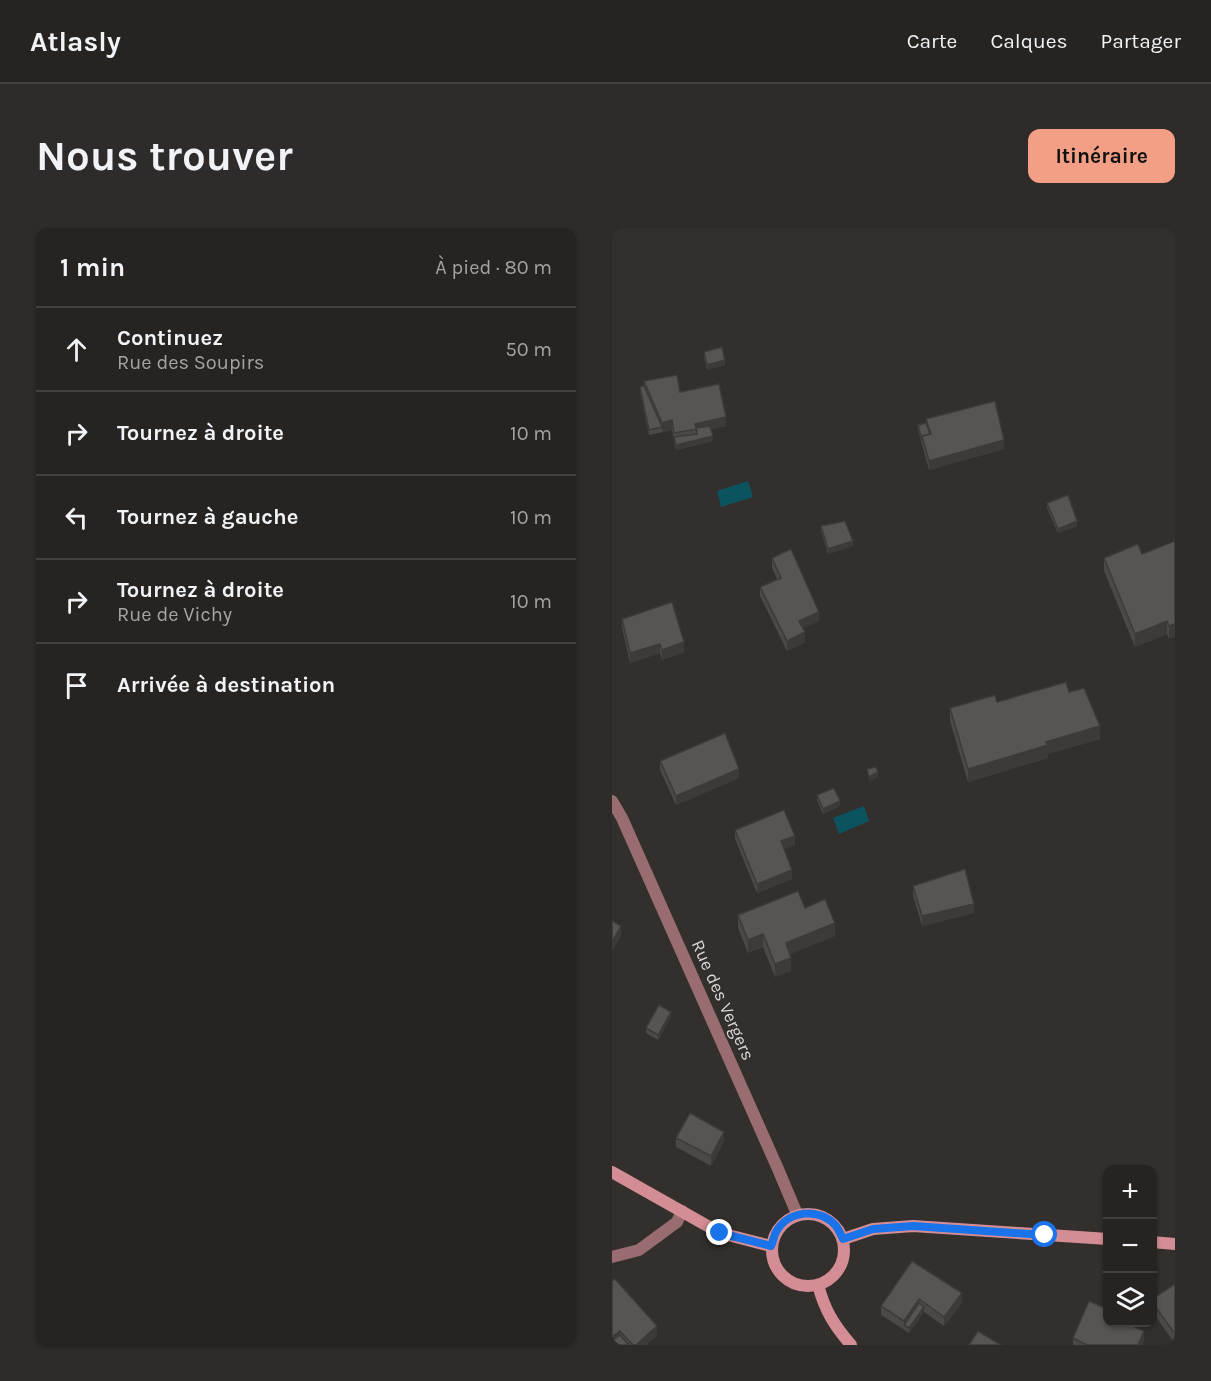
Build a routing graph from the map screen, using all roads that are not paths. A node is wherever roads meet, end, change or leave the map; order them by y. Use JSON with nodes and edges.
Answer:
{"nodes":[{"id":1,"x":612,"y":801,"type":"edge"},
{"id":2,"x":612,"y":1172,"type":"edge"},
{"id":3,"x":682,"y":1211,"type":"junction"},
{"id":4,"x":797,"y":1214,"type":"junction"},
{"id":5,"x":843,"y":1239,"type":"junction"},
{"id":6,"x":1103,"y":1239,"type":"edge"},
{"id":7,"x":1157,"y":1242,"type":"edge"},
{"id":8,"x":1175,"y":1244,"type":"edge"},
{"id":9,"x":771,"y":1246,"type":"junction"},
{"id":10,"x":612,"y":1257,"type":"edge"},
{"id":11,"x":819,"y":1285,"type":"junction"},
{"id":12,"x":851,"y":1345,"type":"edge"}],
"edges":[{"from":1,"to":4,"type":"street","name":"Rue des Vergers"},
{"from":2,"to":3,"type":"street"},
{"from":3,"to":9,"type":"street"},
{"from":3,"to":10,"type":"street"},
{"from":4,"to":5,"type":"street"},
{"from":4,"to":9,"type":"street"},
{"from":5,"to":6,"type":"street"},
{"from":5,"to":11,"type":"street"},
{"from":7,"to":8,"type":"street"},
{"from":9,"to":11,"type":"street"},
{"from":11,"to":12,"type":"street"}]}
